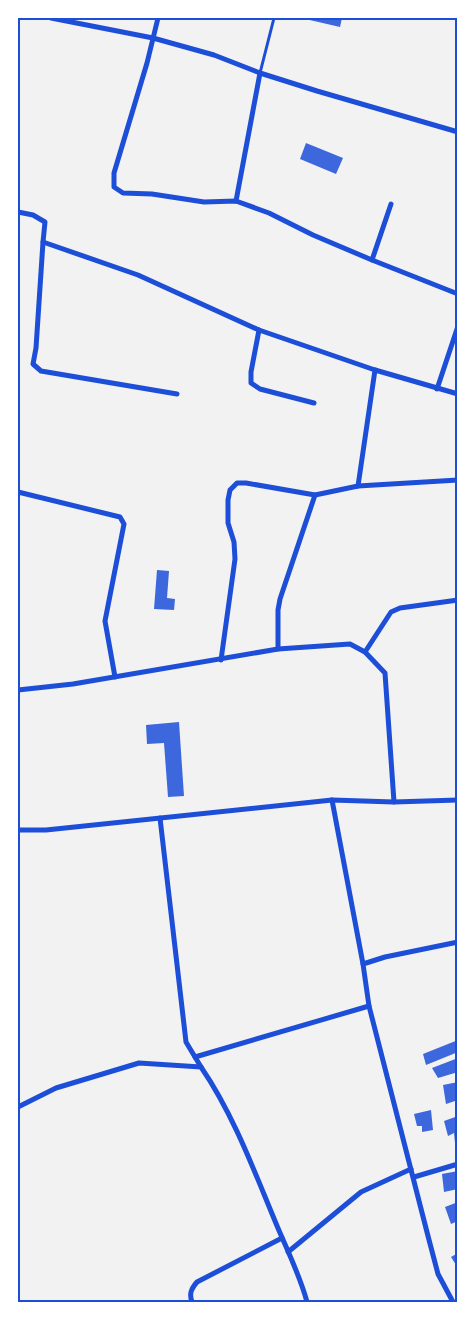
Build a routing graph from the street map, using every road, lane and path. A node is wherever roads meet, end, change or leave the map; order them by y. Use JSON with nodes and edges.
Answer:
{"nodes":[{"id":1,"x":51,"y":18,"type":"edge"},
{"id":2,"x":158,"y":18,"type":"edge"},
{"id":3,"x":274,"y":18,"type":"edge"},
{"id":4,"x":153,"y":38,"type":"junction"},
{"id":5,"x":260,"y":73,"type":"junction"},
{"id":6,"x":458,"y":132,"type":"edge"},
{"id":7,"x":236,"y":201,"type":"junction"},
{"id":8,"x":391,"y":204,"type":"dead end"},
{"id":9,"x":18,"y":212,"type":"edge"},
{"id":10,"x":43,"y":242,"type":"junction"},
{"id":11,"x":372,"y":260,"type":"junction"},
{"id":12,"x":458,"y":294,"type":"edge"},
{"id":13,"x":458,"y":326,"type":"edge"},
{"id":14,"x":259,"y":330,"type":"junction"},
{"id":15,"x":375,"y":370,"type":"junction"},
{"id":16,"x":437,"y":389,"type":"junction"},
{"id":17,"x":178,"y":394,"type":"dead end"},
{"id":18,"x":458,"y":394,"type":"edge"},
{"id":19,"x":314,"y":403,"type":"dead end"},
{"id":20,"x":458,"y":480,"type":"edge"},
{"id":21,"x":358,"y":486,"type":"junction"},
{"id":22,"x":18,"y":492,"type":"edge"},
{"id":23,"x":315,"y":495,"type":"junction"},
{"id":24,"x":458,"y":600,"type":"edge"},
{"id":25,"x":278,"y":649,"type":"junction"},
{"id":26,"x":365,"y":652,"type":"junction"},
{"id":27,"x":221,"y":660,"type":"junction"},
{"id":28,"x":115,"y":677,"type":"junction"},
{"id":29,"x":18,"y":690,"type":"edge"},
{"id":30,"x":332,"y":800,"type":"junction"},
{"id":31,"x":458,"y":800,"type":"edge"},
{"id":32,"x":394,"y":802,"type":"junction"},
{"id":33,"x":160,"y":818,"type":"junction"},
{"id":34,"x":18,"y":830,"type":"edge"},
{"id":35,"x":458,"y":942,"type":"edge"},
{"id":36,"x":363,"y":964,"type":"junction"},
{"id":37,"x":369,"y":1006,"type":"junction"},
{"id":38,"x":195,"y":1057,"type":"junction"},
{"id":39,"x":201,"y":1067,"type":"junction"},
{"id":40,"x":18,"y":1107,"type":"edge"},
{"id":41,"x":458,"y":1164,"type":"edge"},
{"id":42,"x":411,"y":1169,"type":"junction"},
{"id":43,"x":414,"y":1177,"type":"junction"},
{"id":44,"x":282,"y":1238,"type":"junction"},
{"id":45,"x":288,"y":1252,"type":"junction"},
{"id":46,"x":192,"y":1302,"type":"edge"},
{"id":47,"x":308,"y":1302,"type":"edge"},
{"id":48,"x":453,"y":1302,"type":"edge"}],
"edges":[{"from":1,"to":4,"type":"street"},
{"from":2,"to":4,"type":"street"},
{"from":3,"to":5,"type":"lane"},
{"from":4,"to":5,"type":"street"},
{"from":4,"to":7,"type":"street"},
{"from":5,"to":6,"type":"street"},
{"from":5,"to":7,"type":"street"},
{"from":7,"to":11,"type":"street"},
{"from":8,"to":11,"type":"street"},
{"from":9,"to":10,"type":"street"},
{"from":10,"to":14,"type":"street"},
{"from":10,"to":17,"type":"street"},
{"from":11,"to":12,"type":"street"},
{"from":13,"to":16,"type":"street"},
{"from":14,"to":15,"type":"street"},
{"from":14,"to":19,"type":"street"},
{"from":15,"to":16,"type":"street"},
{"from":15,"to":21,"type":"street"},
{"from":16,"to":18,"type":"street"},
{"from":20,"to":21,"type":"street"},
{"from":21,"to":23,"type":"street"},
{"from":22,"to":28,"type":"street"},
{"from":23,"to":25,"type":"street"},
{"from":23,"to":27,"type":"street"},
{"from":24,"to":26,"type":"street"},
{"from":25,"to":26,"type":"street"},
{"from":25,"to":27,"type":"street"},
{"from":26,"to":32,"type":"street"},
{"from":27,"to":28,"type":"street"},
{"from":28,"to":29,"type":"street"},
{"from":30,"to":32,"type":"street"},
{"from":30,"to":33,"type":"street"},
{"from":30,"to":36,"type":"street"},
{"from":31,"to":32,"type":"street"},
{"from":33,"to":34,"type":"street"},
{"from":33,"to":38,"type":"street"},
{"from":35,"to":36,"type":"street"},
{"from":36,"to":37,"type":"street"},
{"from":37,"to":38,"type":"street"},
{"from":37,"to":42,"type":"street"},
{"from":38,"to":39,"type":"street"},
{"from":39,"to":40,"type":"street"},
{"from":39,"to":44,"type":"street"},
{"from":41,"to":43,"type":"street"},
{"from":42,"to":43,"type":"street"},
{"from":42,"to":45,"type":"street"},
{"from":43,"to":48,"type":"street"},
{"from":44,"to":45,"type":"street"},
{"from":44,"to":46,"type":"street"},
{"from":45,"to":47,"type":"street"}]}
